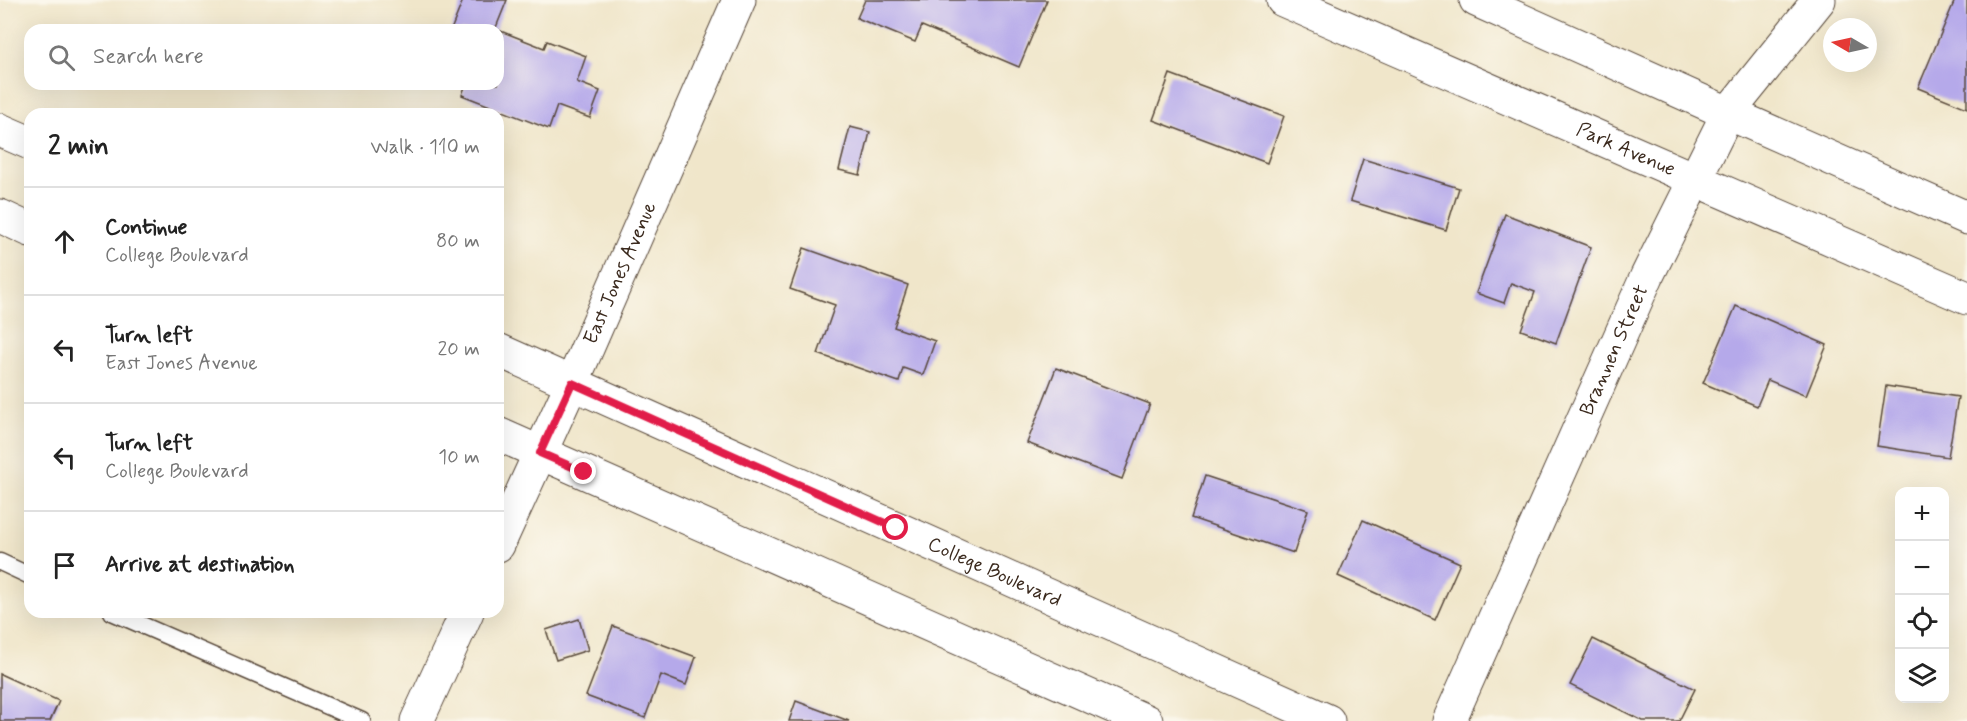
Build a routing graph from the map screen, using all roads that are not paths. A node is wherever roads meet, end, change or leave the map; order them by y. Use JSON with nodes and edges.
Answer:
{"nodes":[{"id":1,"x":740,"y":0,"type":"edge"},
{"id":2,"x":1283,"y":0,"type":"edge"},
{"id":3,"x":1476,"y":0,"type":"edge"},
{"id":4,"x":1819,"y":0,"type":"edge"},
{"id":5,"x":1728,"y":113,"type":"junction"},
{"id":6,"x":0,"y":130,"type":"edge"},
{"id":7,"x":24,"y":140,"type":"edge"},
{"id":8,"x":1696,"y":179,"type":"junction"},
{"id":9,"x":0,"y":216,"type":"edge"},
{"id":10,"x":1967,"y":218,"type":"edge"},
{"id":11,"x":24,"y":227,"type":"edge"},
{"id":12,"x":1967,"y":298,"type":"edge"},
{"id":13,"x":504,"y":353,"type":"edge"},
{"id":14,"x":572,"y":383,"type":"junction"},
{"id":15,"x":504,"y":437,"type":"edge"},
{"id":16,"x":540,"y":453,"type":"junction"},
{"id":17,"x":504,"y":532,"type":"edge"},
{"id":18,"x":0,"y":562,"type":"edge"},
{"id":19,"x":24,"y":573,"type":"edge"},
{"id":20,"x":126,"y":618,"type":"edge"},
{"id":21,"x":464,"y":618,"type":"edge"},
{"id":22,"x":362,"y":721,"type":"edge"},
{"id":23,"x":417,"y":721,"type":"edge"},
{"id":24,"x":1146,"y":721,"type":"edge"},
{"id":25,"x":1328,"y":721,"type":"edge"},
{"id":26,"x":1449,"y":721,"type":"edge"}],
"edges":[{"from":1,"to":14,"type":"street","name":"East Jones Avenue"},
{"from":2,"to":8,"type":"street","name":"Park Avenue"},
{"from":3,"to":5,"type":"street"},
{"from":4,"to":5,"type":"street","name":"Brannen Street"},
{"from":5,"to":8,"type":"street","name":"Brannen Street"},
{"from":5,"to":10,"type":"street"},
{"from":6,"to":7,"type":"street"},
{"from":8,"to":12,"type":"street","name":"Park Avenue"},
{"from":8,"to":26,"type":"street","name":"Brannen Street"},
{"from":9,"to":11,"type":"street"},
{"from":13,"to":14,"type":"street","name":"College Boulevard"},
{"from":14,"to":16,"type":"street","name":"East Jones Avenue"},
{"from":14,"to":25,"type":"street","name":"College Boulevard"},
{"from":15,"to":16,"type":"street"},
{"from":16,"to":17,"type":"street","name":"East Jones Avenue"},
{"from":16,"to":24,"type":"street"},
{"from":18,"to":19,"type":"lane"},
{"from":20,"to":22,"type":"lane"},
{"from":21,"to":23,"type":"street"}]}
